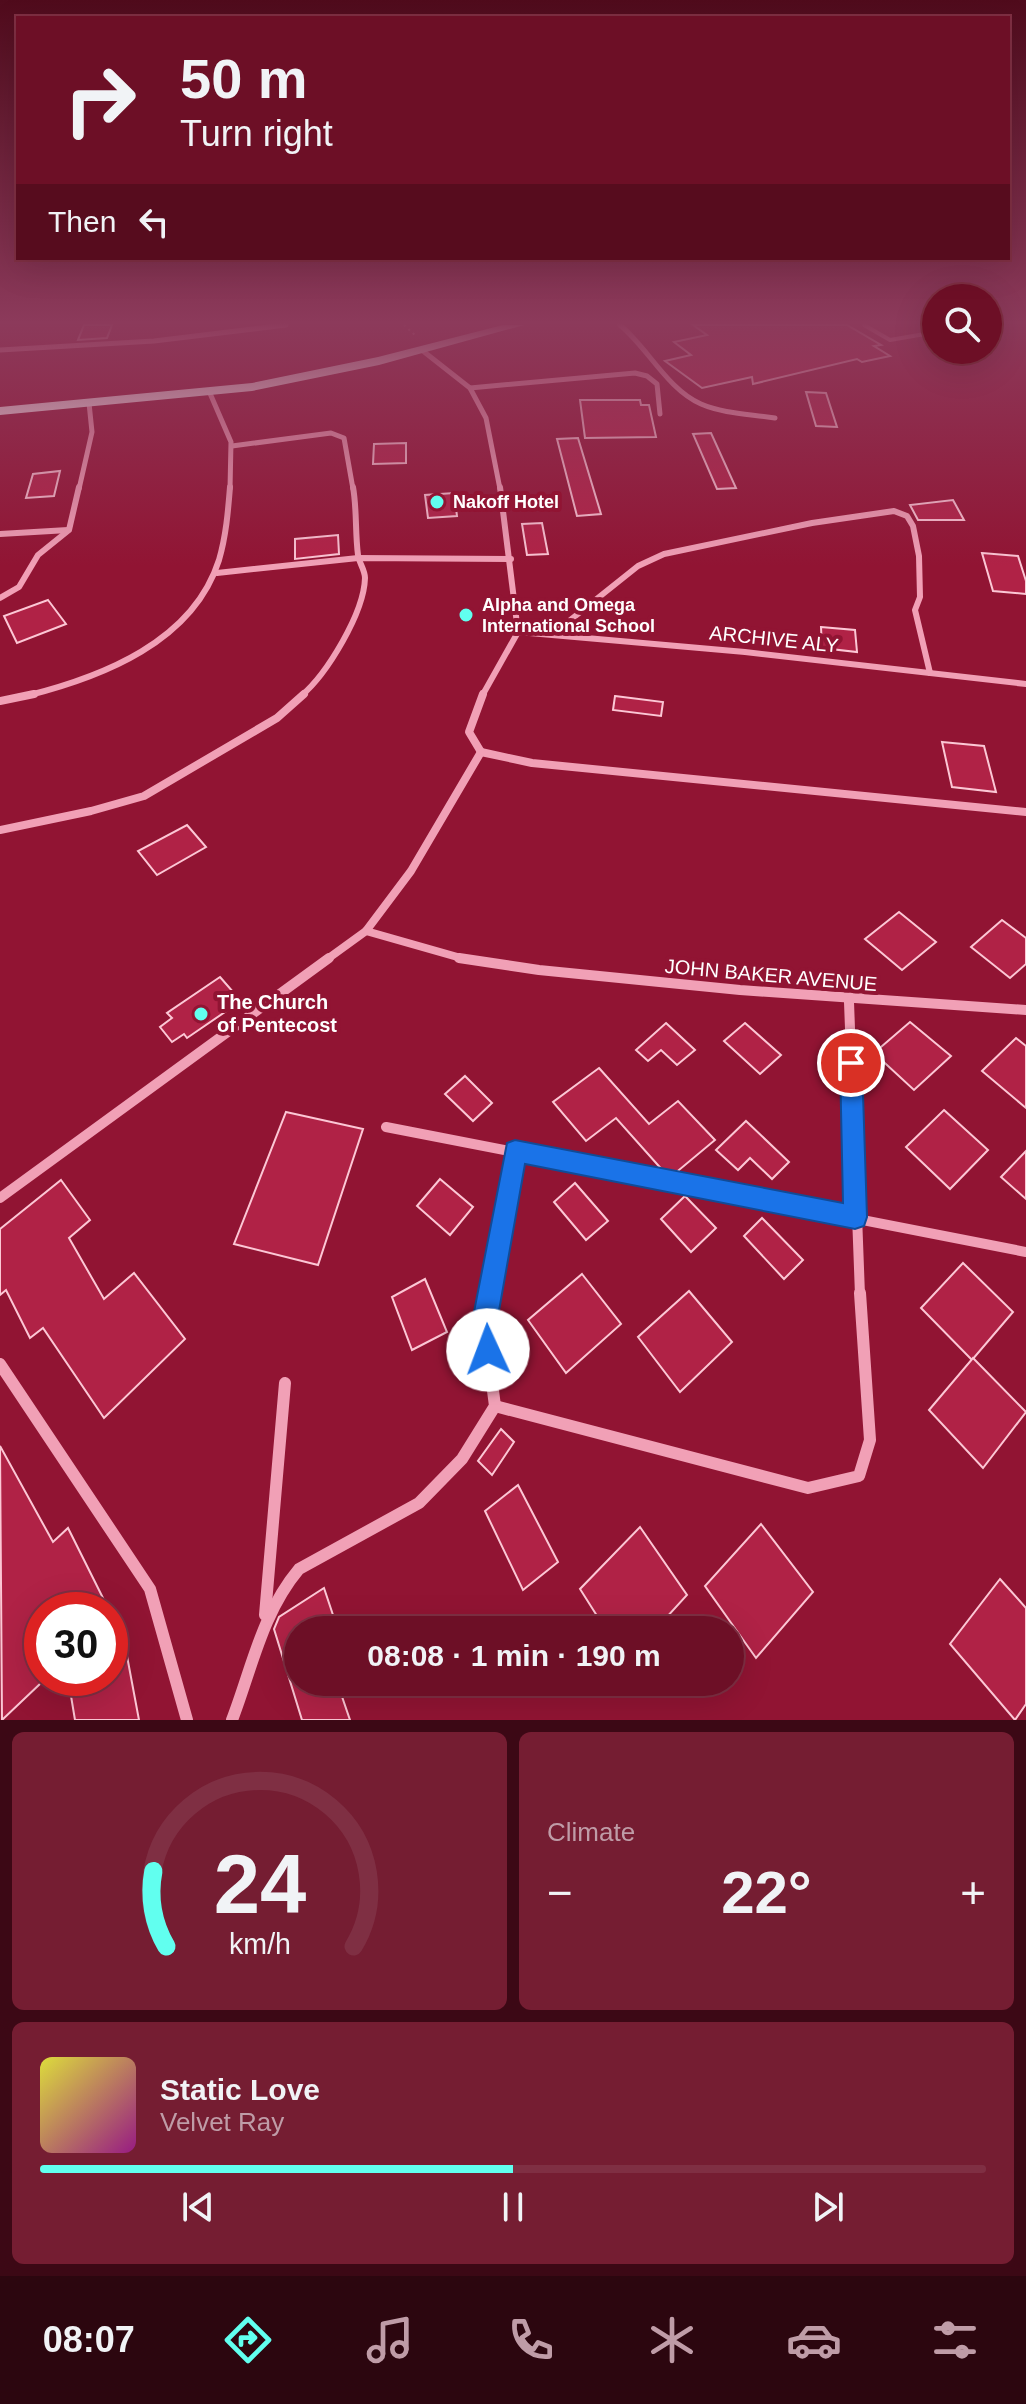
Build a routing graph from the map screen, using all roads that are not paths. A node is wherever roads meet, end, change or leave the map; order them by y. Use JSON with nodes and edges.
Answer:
{"nodes":[{"id":1,"x":64,"y":405,"type":"edge"},
{"id":2,"x":89,"y":405,"type":"edge"},
{"id":3,"x":215,"y":405,"type":"edge"},
{"id":4,"x":479,"y":405,"type":"edge"},
{"id":5,"x":659,"y":405,"type":"edge"},
{"id":6,"x":710,"y":405,"type":"edge"},
{"id":7,"x":0,"y":411,"type":"edge"},
{"id":8,"x":660,"y":414,"type":"dead end"},
{"id":9,"x":775,"y":418,"type":"dead end"},
{"id":10,"x":232,"y":446,"type":"junction"},
{"id":11,"x":69,"y":530,"type":"junction"},
{"id":12,"x":0,"y":534,"type":"edge"},
{"id":13,"x":358,"y":558,"type":"junction"},
{"id":14,"x":511,"y":559,"type":"junction"},
{"id":15,"x":217,"y":573,"type":"junction"},
{"id":16,"x":0,"y":598,"type":"edge"},
{"id":17,"x":518,"y":632,"type":"junction"},
{"id":18,"x":554,"y":633,"type":"junction"},
{"id":19,"x":930,"y":673,"type":"junction"},
{"id":20,"x":1026,"y":684,"type":"edge"},
{"id":21,"x":0,"y":701,"type":"edge"},
{"id":22,"x":481,"y":752,"type":"junction"},
{"id":23,"x":1026,"y":812,"type":"edge"},
{"id":24,"x":0,"y":830,"type":"edge"},
{"id":25,"x":366,"y":931,"type":"junction"},
{"id":26,"x":849,"y":1002,"type":"junction"},
{"id":27,"x":1026,"y":1010,"type":"edge"},
{"id":28,"x":386,"y":1127,"type":"dead end"},
{"id":29,"x":515,"y":1151,"type":"junction"},
{"id":30,"x":0,"y":1198,"type":"edge"},
{"id":31,"x":855,"y":1217,"type":"junction"},
{"id":32,"x":1026,"y":1252,"type":"edge"},
{"id":33,"x":0,"y":1364,"type":"edge"},
{"id":34,"x":285,"y":1383,"type":"dead end"},
{"id":35,"x":495,"y":1406,"type":"junction"},
{"id":36,"x":265,"y":1619,"type":"junction"},
{"id":37,"x":187,"y":1720,"type":"edge"},
{"id":38,"x":232,"y":1720,"type":"edge"}],
"edges":[{"from":1,"to":7,"type":"highway"},
{"from":2,"to":11,"type":"street"},
{"from":3,"to":10,"type":"street"},
{"from":4,"to":14,"type":"street"},
{"from":5,"to":8,"type":"street"},
{"from":6,"to":9,"type":"street"},
{"from":10,"to":13,"type":"street"},
{"from":10,"to":15,"type":"street"},
{"from":11,"to":12,"type":"street"},
{"from":11,"to":16,"type":"street"},
{"from":13,"to":14,"type":"street"},
{"from":13,"to":15,"type":"street"},
{"from":13,"to":24,"type":"street"},
{"from":14,"to":17,"type":"street"},
{"from":15,"to":21,"type":"street"},
{"from":17,"to":18,"type":"street","name":"ARCHIVE ALY"},
{"from":17,"to":22,"type":"street"},
{"from":18,"to":19,"type":"street","name":"ARCHIVE ALY"},
{"from":18,"to":19,"type":"street"},
{"from":19,"to":20,"type":"street","name":"ARCHIVE ALY"},
{"from":22,"to":23,"type":"street"},
{"from":22,"to":25,"type":"street"},
{"from":25,"to":26,"type":"street","name":"JOHN BAKER AVENUE"},
{"from":25,"to":30,"type":"street"},
{"from":26,"to":27,"type":"street","name":"JOHN BAKER AVENUE"},
{"from":26,"to":31,"type":"street"},
{"from":28,"to":29,"type":"street"},
{"from":29,"to":31,"type":"street"},
{"from":29,"to":35,"type":"street"},
{"from":31,"to":32,"type":"street"},
{"from":31,"to":35,"type":"street"},
{"from":33,"to":37,"type":"street"},
{"from":34,"to":36,"type":"street"},
{"from":35,"to":36,"type":"street"},
{"from":36,"to":38,"type":"street"}]}
